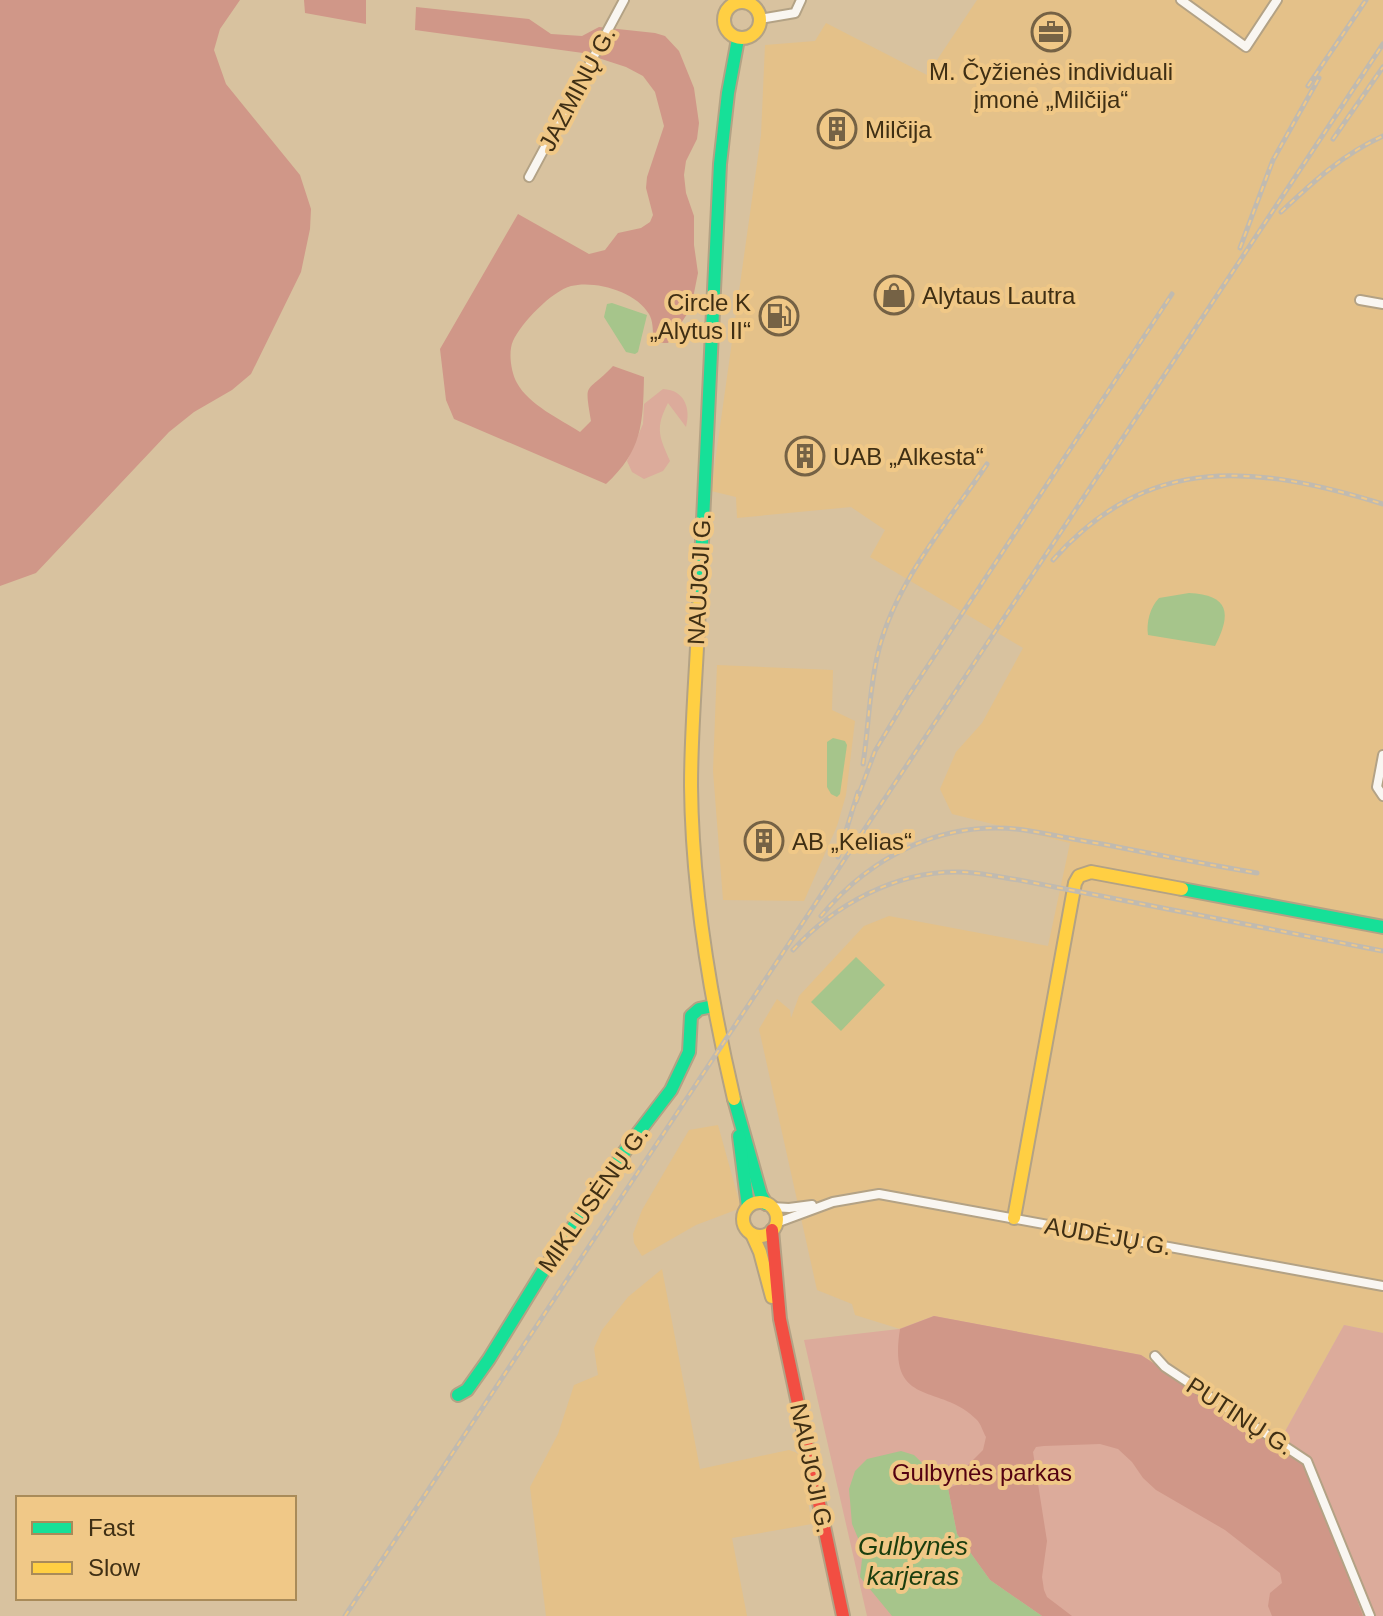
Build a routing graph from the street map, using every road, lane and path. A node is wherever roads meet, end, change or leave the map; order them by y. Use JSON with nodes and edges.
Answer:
{"nodes":[{"id":1,"x":624,"y":0,"type":"edge"},
{"id":2,"x":801,"y":0,"type":"edge"},
{"id":3,"x":1181,"y":0,"type":"edge"},
{"id":4,"x":1277,"y":0,"type":"edge"},
{"id":5,"x":737,"y":1,"type":"edge"},
{"id":6,"x":760,"y":19,"type":"junction"},
{"id":7,"x":738,"y":39,"type":"junction"},
{"id":8,"x":529,"y":177,"type":"dead end"},
{"id":9,"x":1360,"y":300,"type":"dead end"},
{"id":10,"x":1383,"y":304,"type":"edge"},
{"id":11,"x":1383,"y":755,"type":"edge"},
{"id":12,"x":1383,"y":796,"type":"edge"},
{"id":13,"x":1383,"y":927,"type":"edge"},
{"id":14,"x":713,"y":1006,"type":"junction"},
{"id":15,"x":738,"y":1116,"type":"junction"},
{"id":16,"x":833,"y":1202,"type":"junction"},
{"id":17,"x":768,"y":1205,"type":"junction"},
{"id":18,"x":748,"y":1207,"type":"junction"},
{"id":19,"x":1014,"y":1218,"type":"junction"},
{"id":20,"x":774,"y":1227,"type":"junction"},
{"id":21,"x":752,"y":1234,"type":"junction"},
{"id":22,"x":1383,"y":1286,"type":"edge"},
{"id":23,"x":780,"y":1319,"type":"junction"},
{"id":24,"x":1155,"y":1356,"type":"dead end"},
{"id":25,"x":458,"y":1395,"type":"dead end"},
{"id":26,"x":843,"y":1616,"type":"edge"},
{"id":27,"x":1370,"y":1616,"type":"edge"}],
"edges":[{"from":1,"to":8,"type":"street","name":"JAZMINŲ G."},
{"from":2,"to":6,"type":"street"},
{"from":3,"to":4,"type":"street"},
{"from":5,"to":6,"type":"main road"},
{"from":5,"to":7,"type":"main road"},
{"from":6,"to":7,"type":"main road"},
{"from":7,"to":14,"type":"main road","name":"NAUJOJI G."},
{"from":9,"to":10,"type":"street"},
{"from":11,"to":12,"type":"street"},
{"from":13,"to":19,"type":"main road"},
{"from":14,"to":15,"type":"main road","name":"NAUJOJI G."},
{"from":14,"to":25,"type":"main road","name":"MIKLUSĖNŲ G."},
{"from":15,"to":17,"type":"main road","name":"NAUJOJI G."},
{"from":15,"to":18,"type":"main road","name":"NAUJOJI G."},
{"from":16,"to":17,"type":"street","name":"AUDĖJŲ G."},
{"from":16,"to":19,"type":"street","name":"AUDĖJŲ G."},
{"from":16,"to":20,"type":"street","name":"AUDĖJŲ G."},
{"from":17,"to":18,"type":"main road"},
{"from":17,"to":20,"type":"main road"},
{"from":18,"to":21,"type":"main road"},
{"from":19,"to":22,"type":"street","name":"AUDĖJŲ G."},
{"from":20,"to":21,"type":"main road"},
{"from":20,"to":23,"type":"main road","name":"NAUJOJI G."},
{"from":21,"to":23,"type":"main road","name":"NAUJOJI G."},
{"from":23,"to":26,"type":"main road","name":"NAUJOJI G."},
{"from":24,"to":27,"type":"street","name":"PUTINŲ G."}]}
